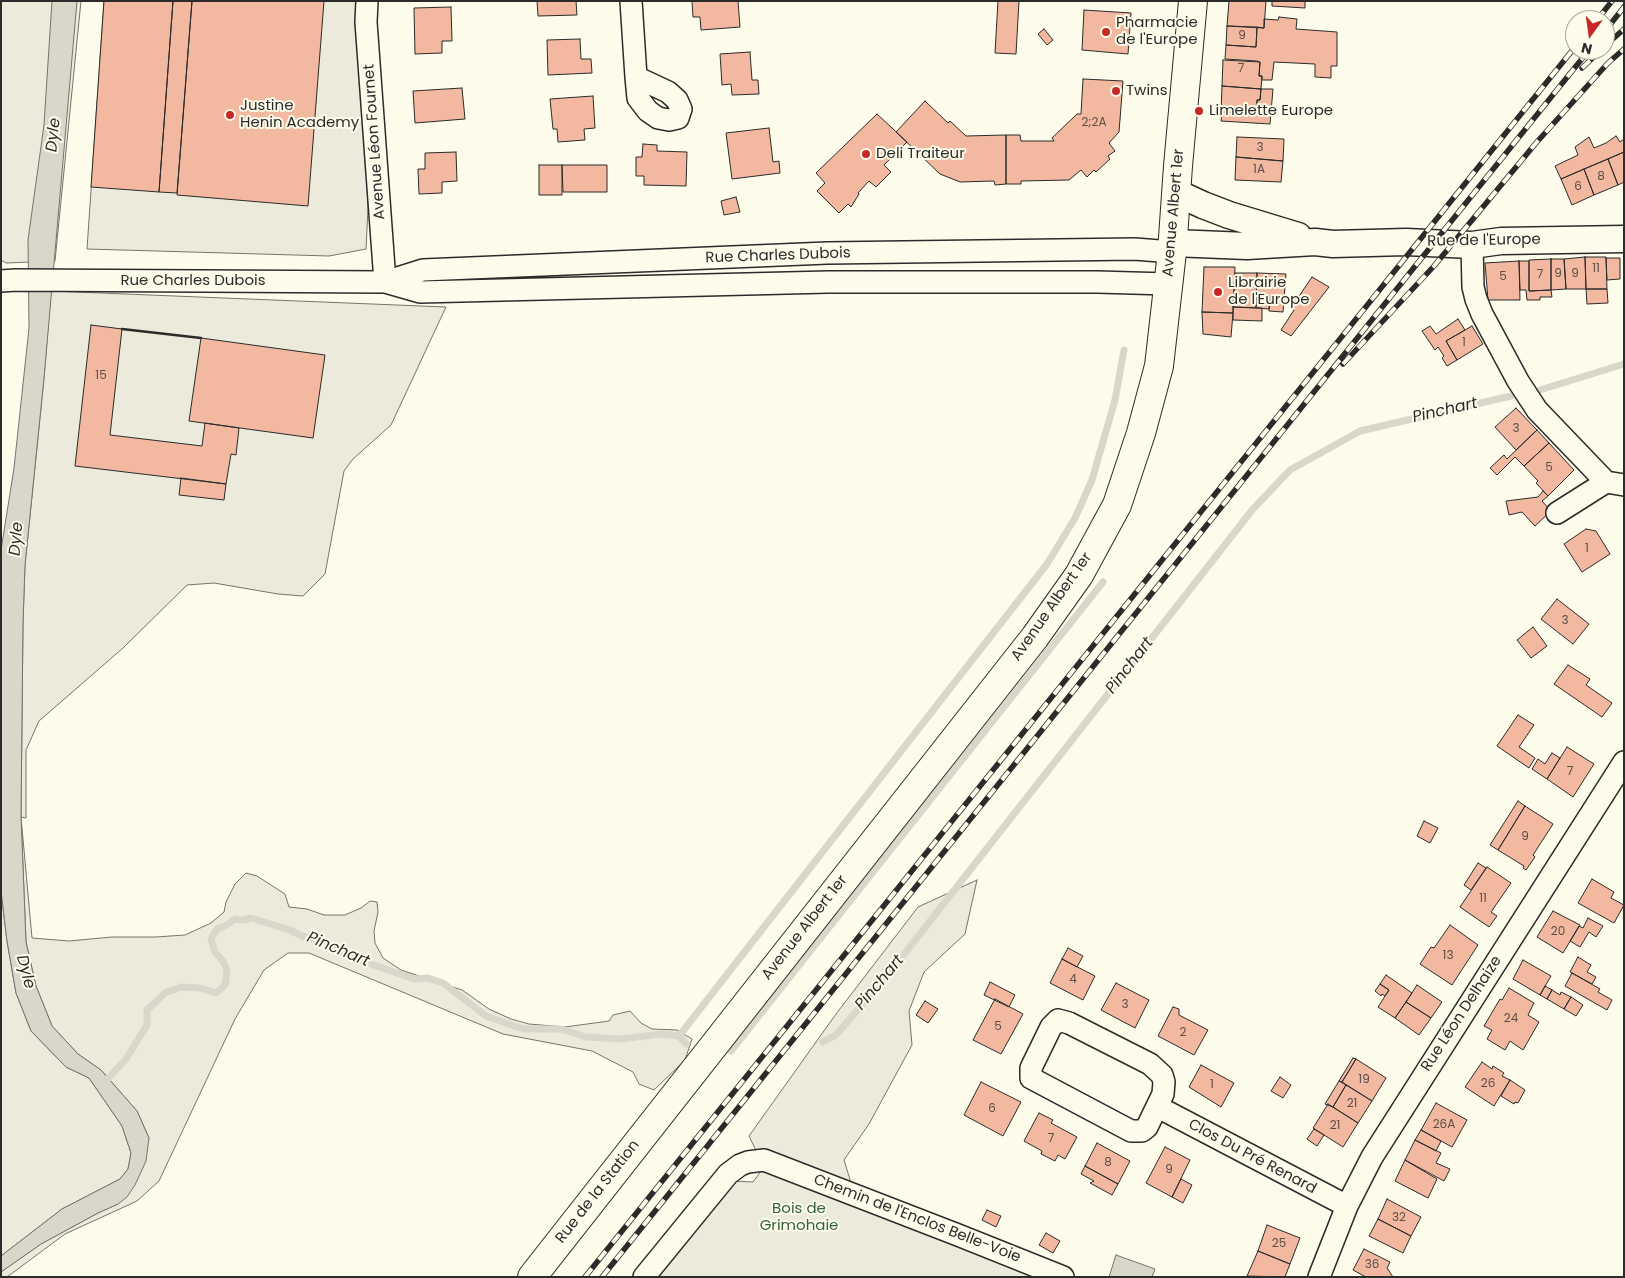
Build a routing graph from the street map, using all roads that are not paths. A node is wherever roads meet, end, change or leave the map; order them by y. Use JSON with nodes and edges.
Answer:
{"nodes":[{"id":1,"x":367,"y":1,"type":"edge"},
{"id":2,"x":632,"y":1,"type":"edge"},
{"id":3,"x":1193,"y":1,"type":"edge"},
{"id":4,"x":636,"y":77,"type":"dead end"},
{"id":5,"x":1176,"y":193,"type":"junction"},
{"id":6,"x":1624,"y":238,"type":"edge"},
{"id":7,"x":1315,"y":242,"type":"junction"},
{"id":8,"x":1472,"y":245,"type":"junction"},
{"id":9,"x":1173,"y":247,"type":"junction"},
{"id":10,"x":1008,"y":252,"type":"junction"},
{"id":11,"x":827,"y":254,"type":"junction"},
{"id":12,"x":9,"y":280,"type":"edge"},
{"id":13,"x":385,"y":282,"type":"junction"},
{"id":14,"x":828,"y":282,"type":"junction"},
{"id":15,"x":1008,"y":283,"type":"junction"},
{"id":16,"x":1168,"y":284,"type":"junction"},
{"id":17,"x":1615,"y":483,"type":"edge"},
{"id":18,"x":1557,"y":513,"type":"dead end"},
{"id":19,"x":1624,"y":762,"type":"edge"},
{"id":20,"x":664,"y":1106,"type":"joint"},
{"id":21,"x":1158,"y":1106,"type":"junction"},
{"id":22,"x":1347,"y":1206,"type":"junction"},
{"id":23,"x":532,"y":1277,"type":"edge"},
{"id":24,"x":644,"y":1277,"type":"edge"},
{"id":25,"x":1063,"y":1277,"type":"edge"},
{"id":26,"x":1318,"y":1277,"type":"edge"}],
"edges":[{"from":1,"to":13,"type":"street","name":"Avenue Léon Fournet"},
{"from":2,"to":4,"type":"street"},
{"from":3,"to":5,"type":"main road","name":"Avenue Albert 1er"},
{"from":5,"to":7,"type":"street","name":"Rue de l'Europe"},
{"from":5,"to":9,"type":"main road","name":"Avenue Albert 1er"},
{"from":6,"to":8,"type":"street","name":"Rue de l'Europe"},
{"from":7,"to":8,"type":"street","name":"Rue de l'Europe"},
{"from":7,"to":9,"type":"street","name":"Rue de l'Europe"},
{"from":8,"to":17,"type":"street"},
{"from":9,"to":10,"type":"street","name":"Rue Charles Dubois"},
{"from":9,"to":16,"type":"main road","name":"Avenue Albert 1er"},
{"from":10,"to":11,"type":"street","name":"Rue Charles Dubois"},
{"from":10,"to":15,"type":"street"},
{"from":11,"to":13,"type":"street","name":"Rue Charles Dubois"},
{"from":11,"to":14,"type":"street"},
{"from":12,"to":13,"type":"street","name":"Rue Charles Dubois"},
{"from":13,"to":14,"type":"street","name":"Rue Charles Dubois"},
{"from":14,"to":15,"type":"street","name":"Rue Charles Dubois"},
{"from":15,"to":16,"type":"street","name":"Rue Charles Dubois"},
{"from":16,"to":20,"type":"main road","name":"Avenue Albert 1er"},
{"from":17,"to":18,"type":"street"},
{"from":19,"to":22,"type":"street","name":"Rue Léon Delhaize"},
{"from":20,"to":23,"type":"main road","name":"Rue de la Station"},
{"from":21,"to":21,"type":"street"},
{"from":21,"to":22,"type":"street","name":"Clos Du Pré Renard"},
{"from":22,"to":26,"type":"street","name":"Rue Léon Delhaize"},
{"from":24,"to":25,"type":"street","name":"Chemin de l'Enclos Belle-Voie"}]}
